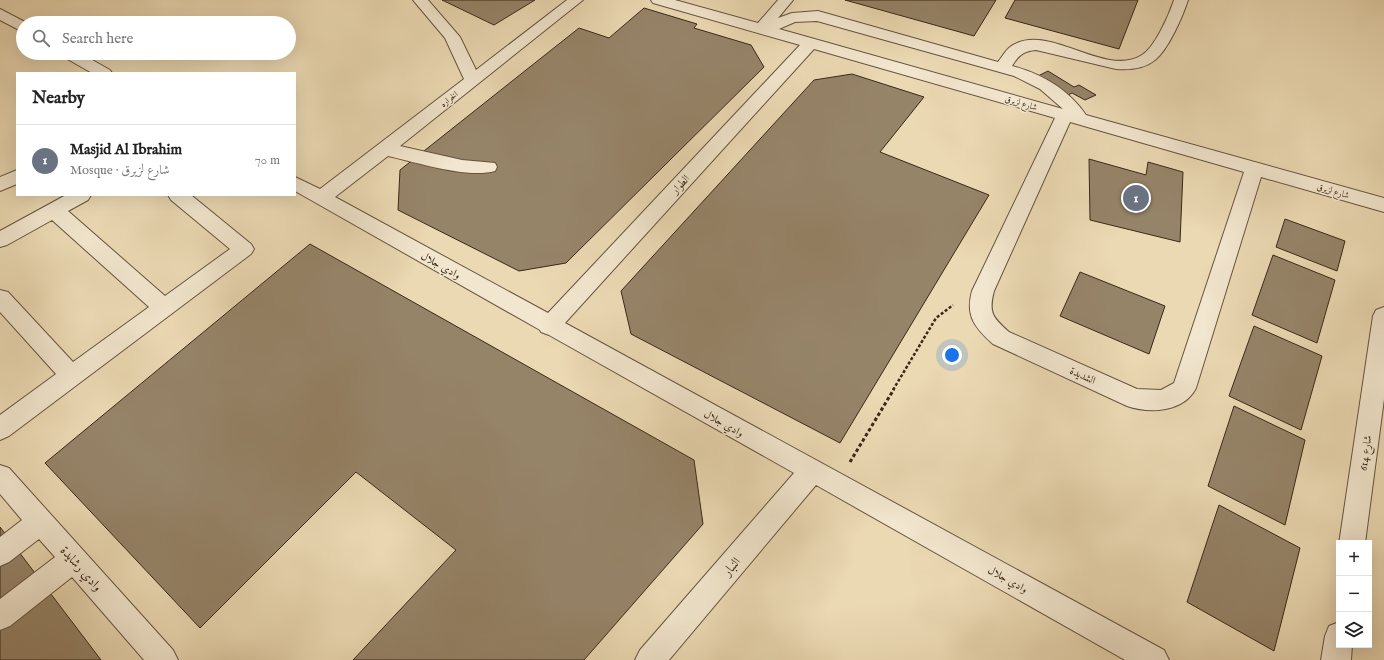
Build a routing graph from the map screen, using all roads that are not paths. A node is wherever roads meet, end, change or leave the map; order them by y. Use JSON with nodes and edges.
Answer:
{"nodes":[{"id":1,"x":420,"y":0,"type":"edge"},
{"id":2,"x":576,"y":0,"type":"edge"},
{"id":3,"x":658,"y":0,"type":"edge"},
{"id":4,"x":786,"y":0,"type":"edge"},
{"id":5,"x":1181,"y":0,"type":"edge"},
{"id":6,"x":2,"y":18,"type":"edge"},
{"id":7,"x":16,"y":24,"type":"edge"},
{"id":8,"x":764,"y":30,"type":"junction"},
{"id":9,"x":811,"y":43,"type":"junction"},
{"id":10,"x":81,"y":60,"type":"edge"},
{"id":11,"x":1002,"y":68,"type":"junction"},
{"id":12,"x":102,"y":72,"type":"edge"},
{"id":13,"x":473,"y":80,"type":"junction"},
{"id":14,"x":1073,"y":117,"type":"junction"},
{"id":15,"x":385,"y":149,"type":"junction"},
{"id":16,"x":488,"y":167,"type":"dead end"},
{"id":17,"x":1254,"y":169,"type":"junction"},
{"id":18,"x":16,"y":177,"type":"edge"},
{"id":19,"x":296,"y":184,"type":"edge"},
{"id":20,"x":0,"y":185,"type":"edge"},
{"id":21,"x":79,"y":196,"type":"edge"},
{"id":22,"x":179,"y":196,"type":"edge"},
{"id":23,"x":321,"y":198,"type":"junction"},
{"id":24,"x":1384,"y":205,"type":"edge"},
{"id":25,"x":54,"y":210,"type":"junction"},
{"id":26,"x":0,"y":240,"type":"edge"},
{"id":27,"x":0,"y":298,"type":"edge"},
{"id":28,"x":164,"y":308,"type":"junction"},
{"id":29,"x":1384,"y":316,"type":"edge"},
{"id":30,"x":549,"y":326,"type":"junction"},
{"id":31,"x":72,"y":376,"type":"junction"},
{"id":32,"x":0,"y":429,"type":"edge"},
{"id":33,"x":812,"y":472,"type":"junction"},
{"id":34,"x":0,"y":476,"type":"edge"},
{"id":35,"x":41,"y":522,"type":"junction"},
{"id":36,"x":1352,"y":540,"type":"edge"},
{"id":37,"x":0,"y":553,"type":"edge"},
{"id":38,"x":74,"y":559,"type":"junction"},
{"id":39,"x":0,"y":616,"type":"edge"},
{"id":40,"x":1338,"y":648,"type":"edge"},
{"id":41,"x":163,"y":660,"type":"edge"},
{"id":42,"x":650,"y":660,"type":"edge"},
{"id":43,"x":1154,"y":660,"type":"edge"},
{"id":44,"x":1336,"y":660,"type":"edge"}],
"edges":[{"from":1,"to":13,"type":"street"},
{"from":2,"to":13,"type":"street","name":"الخراره"},
{"from":3,"to":8,"type":"street","name":"شارع لزيرق"},
{"from":4,"to":8,"type":"street"},
{"from":5,"to":11,"type":"street"},
{"from":6,"to":7,"type":"street"},
{"from":8,"to":9,"type":"street","name":"شارع لزيرق"},
{"from":8,"to":11,"type":"street"},
{"from":9,"to":14,"type":"street","name":"شارع لزيرق"},
{"from":9,"to":30,"type":"street","name":"الطوار"},
{"from":10,"to":12,"type":"street"},
{"from":11,"to":14,"type":"street"},
{"from":13,"to":15,"type":"street","name":"الخراره"},
{"from":14,"to":17,"type":"street","name":"شارع لزيرق"},
{"from":14,"to":17,"type":"street","name":"الشديدة"},
{"from":15,"to":16,"type":"street"},
{"from":15,"to":23,"type":"street","name":"الخراره"},
{"from":17,"to":24,"type":"street","name":"شارع لزيرق"},
{"from":18,"to":20,"type":"street"},
{"from":19,"to":23,"type":"street","name":"وادي جلال"},
{"from":21,"to":25,"type":"street"},
{"from":22,"to":28,"type":"street"},
{"from":23,"to":30,"type":"street","name":"وادي جلال"},
{"from":25,"to":26,"type":"street"},
{"from":25,"to":28,"type":"street"},
{"from":27,"to":31,"type":"street"},
{"from":28,"to":31,"type":"street"},
{"from":29,"to":36,"type":"street","name":"شارع 614"},
{"from":30,"to":33,"type":"street","name":"وادي جلال"},
{"from":31,"to":32,"type":"street"},
{"from":33,"to":42,"type":"street","name":"النبار"},
{"from":33,"to":43,"type":"street","name":"وادي جلال"},
{"from":34,"to":35,"type":"street","name":"وادي رشايدة"},
{"from":35,"to":37,"type":"street"},
{"from":35,"to":38,"type":"street","name":"وادي رشايدة"},
{"from":38,"to":39,"type":"street"},
{"from":38,"to":41,"type":"street","name":"وادي رشايدة"},
{"from":40,"to":44,"type":"street"}]}
